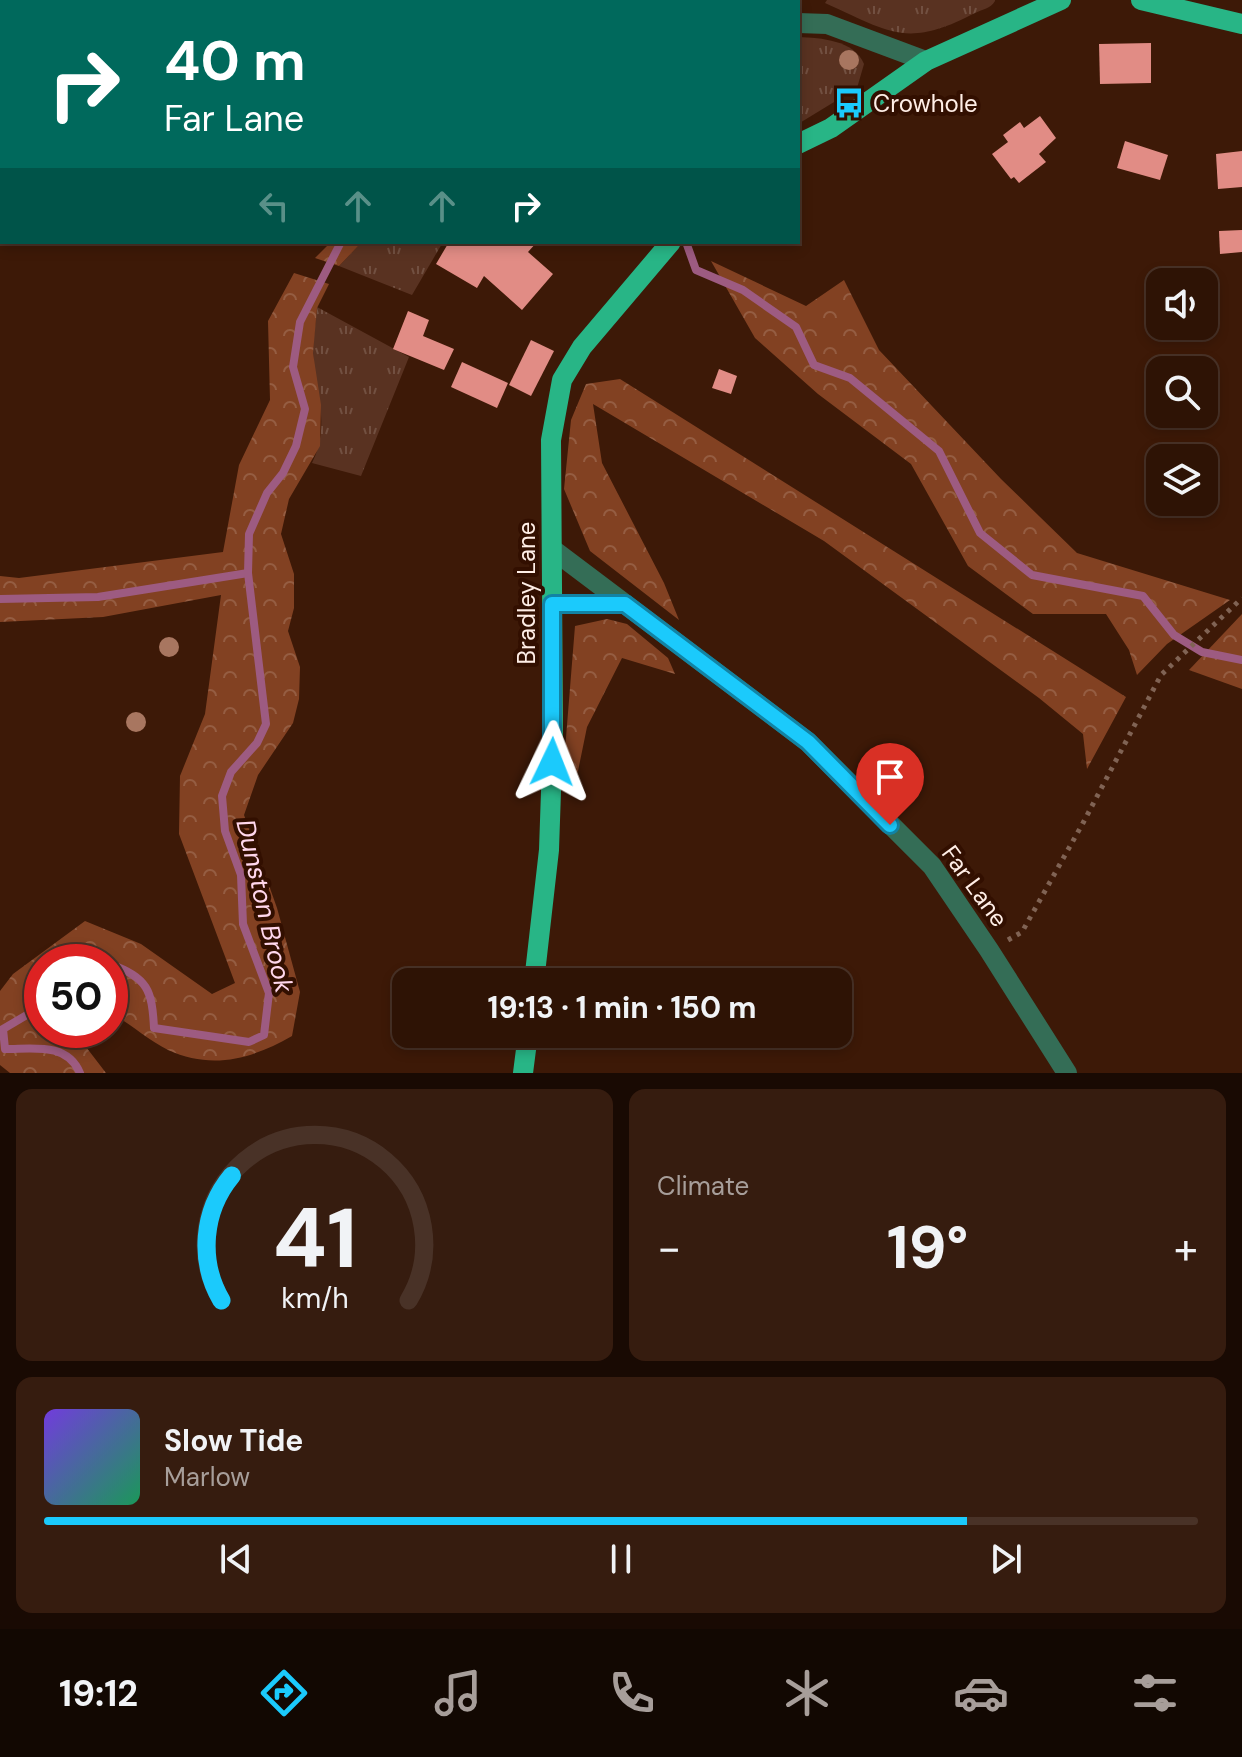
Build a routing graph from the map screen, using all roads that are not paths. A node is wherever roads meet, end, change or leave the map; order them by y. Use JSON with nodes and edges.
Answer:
{"nodes":[{"id":1,"x":1061,"y":0,"type":"edge"},
{"id":2,"x":1141,"y":0,"type":"edge"},
{"id":3,"x":800,"y":23,"type":"edge"},
{"id":4,"x":1242,"y":24,"type":"edge"},
{"id":5,"x":926,"y":61,"type":"junction"},
{"id":6,"x":800,"y":143,"type":"edge"},
{"id":7,"x":669,"y":244,"type":"edge"},
{"id":8,"x":552,"y":549,"type":"junction"},
{"id":9,"x":552,"y":604,"type":"junction"},
{"id":10,"x":625,"y":604,"type":"junction"},
{"id":11,"x":536,"y":968,"type":"edge"},
{"id":12,"x":526,"y":1048,"type":"edge"},
{"id":13,"x":523,"y":1073,"type":"edge"},
{"id":14,"x":1067,"y":1073,"type":"edge"}],
"edges":[{"from":1,"to":5,"type":"main road"},
{"from":2,"to":4,"type":"main road"},
{"from":3,"to":5,"type":"street"},
{"from":5,"to":6,"type":"main road"},
{"from":7,"to":8,"type":"main road","name":"Bradley Lane"},
{"from":8,"to":9,"type":"main road","name":"Bradley Lane"},
{"from":8,"to":10,"type":"street","name":"Far Lane"},
{"from":9,"to":10,"type":"street"},
{"from":9,"to":11,"type":"main road","name":"Bradley Lane"},
{"from":10,"to":14,"type":"street","name":"Far Lane"},
{"from":12,"to":13,"type":"main road"}]}
